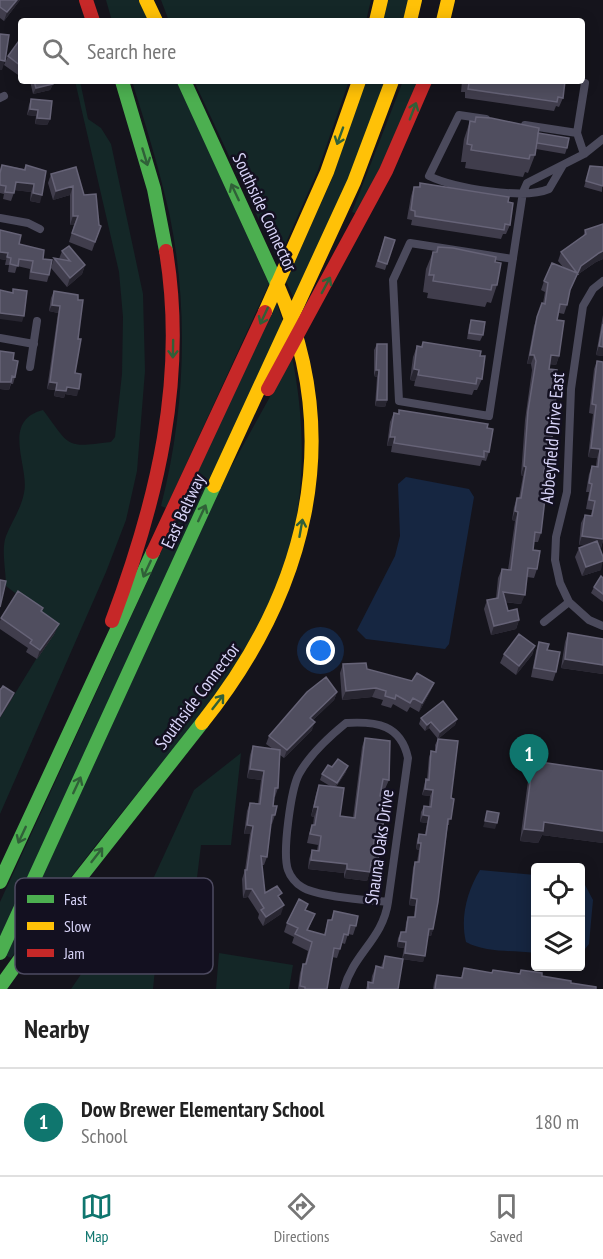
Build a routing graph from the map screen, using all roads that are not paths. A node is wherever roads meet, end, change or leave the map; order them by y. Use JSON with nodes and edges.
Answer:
{"nodes":[{"id":1,"x":86,"y":0,"type":"edge"},
{"id":2,"x":97,"y":0,"type":"edge"},
{"id":3,"x":146,"y":0,"type":"edge"},
{"id":4,"x":153,"y":0,"type":"edge"},
{"id":5,"x":381,"y":0,"type":"edge"},
{"id":6,"x":415,"y":0,"type":"edge"},
{"id":7,"x":448,"y":0,"type":"edge"},
{"id":8,"x":92,"y":18,"type":"edge"},
{"id":9,"x":102,"y":18,"type":"edge"},
{"id":10,"x":155,"y":18,"type":"edge"},
{"id":11,"x":156,"y":18,"type":"edge"},
{"id":12,"x":377,"y":18,"type":"edge"},
{"id":13,"x":411,"y":18,"type":"edge"},
{"id":14,"x":444,"y":18,"type":"edge"},
{"id":15,"x":118,"y":84,"type":"edge"},
{"id":16,"x":123,"y":84,"type":"edge"},
{"id":17,"x":185,"y":84,"type":"edge"},
{"id":18,"x":358,"y":84,"type":"edge"},
{"id":19,"x":391,"y":84,"type":"edge"},
{"id":20,"x":423,"y":84,"type":"edge"},
{"id":21,"x":585,"y":84,"type":"edge"},
{"id":22,"x":494,"y":120,"type":"edge"},
{"id":23,"x":518,"y":124,"type":"edge"},
{"id":24,"x":138,"y":132,"type":"junction"},
{"id":25,"x":577,"y":133,"type":"junction"},
{"id":26,"x":603,"y":139,"type":"edge"},
{"id":27,"x":584,"y":154,"type":"junction"},
{"id":28,"x":563,"y":165,"type":"junction"},
{"id":29,"x":523,"y":194,"type":"junction"},
{"id":30,"x":0,"y":218,"type":"edge"},
{"id":31,"x":40,"y":229,"type":"dead end"},
{"id":32,"x":513,"y":259,"type":"junction"},
{"id":33,"x":603,"y":281,"type":"edge"},
{"id":34,"x":37,"y":321,"type":"dead end"},
{"id":35,"x":0,"y":338,"type":"edge"},
{"id":36,"x":34,"y":344,"type":"junction"},
{"id":37,"x":30,"y":367,"type":"dead end"},
{"id":38,"x":234,"y":445,"type":"junction"},
{"id":39,"x":568,"y":602,"type":"junction"},
{"id":40,"x":544,"y":622,"type":"dead end"},
{"id":41,"x":603,"y":626,"type":"edge"},
{"id":42,"x":64,"y":744,"type":"junction"},
{"id":43,"x":35,"y":878,"type":"edge"},
{"id":44,"x":79,"y":878,"type":"edge"},
{"id":45,"x":0,"y":882,"type":"edge"},
{"id":46,"x":388,"y":902,"type":"junction"},
{"id":47,"x":15,"y":920,"type":"edge"},
{"id":48,"x":0,"y":953,"type":"edge"},
{"id":49,"x":15,"y":964,"type":"edge"},
{"id":50,"x":0,"y":987,"type":"edge"},
{"id":51,"x":344,"y":989,"type":"edge"}],
"edges":[{"from":1,"to":8,"type":"highway"},
{"from":2,"to":9,"type":"highway"},
{"from":3,"to":10,"type":"highway"},
{"from":4,"to":11,"type":"highway"},
{"from":5,"to":12,"type":"highway"},
{"from":6,"to":13,"type":"highway"},
{"from":7,"to":14,"type":"highway"},
{"from":15,"to":24,"type":"highway"},
{"from":16,"to":24,"type":"highway"},
{"from":44,"to":17,"type":"highway","name":"Southside Connector","one_way":true},
{"from":18,"to":42,"type":"highway","name":"East Beltway","one_way":true},
{"from":19,"to":38,"type":"highway","name":"East Beltway"},
{"from":38,"to":20,"type":"highway","one_way":true},
{"from":21,"to":25,"type":"street"},
{"from":22,"to":29,"type":"street"},
{"from":23,"to":25,"type":"street"},
{"from":24,"to":42,"type":"highway","one_way":true},
{"from":25,"to":27,"type":"street"},
{"from":26,"to":27,"type":"street"},
{"from":27,"to":28,"type":"street"},
{"from":28,"to":29,"type":"street"},
{"from":28,"to":29,"type":"street"},
{"from":29,"to":32,"type":"street"},
{"from":30,"to":31,"type":"street"},
{"from":32,"to":32,"type":"street"},
{"from":33,"to":39,"type":"street","name":"Abbeyfield Drive East"},
{"from":34,"to":36,"type":"street"},
{"from":35,"to":36,"type":"street"},
{"from":36,"to":37,"type":"street"},
{"from":43,"to":38,"type":"highway","name":"East Beltway","one_way":true},
{"from":39,"to":40,"type":"street"},
{"from":39,"to":41,"type":"street"},
{"from":42,"to":45,"type":"highway","name":"East Beltway","one_way":true},
{"from":46,"to":46,"type":"street","name":"Shauna Oaks Drive"},
{"from":46,"to":51,"type":"street","name":"Shauna Oaks Drive"},
{"from":48,"to":47,"type":"highway","name":"East Beltway","one_way":true},
{"from":50,"to":49,"type":"highway","name":"Southside Connector","one_way":true}]}
